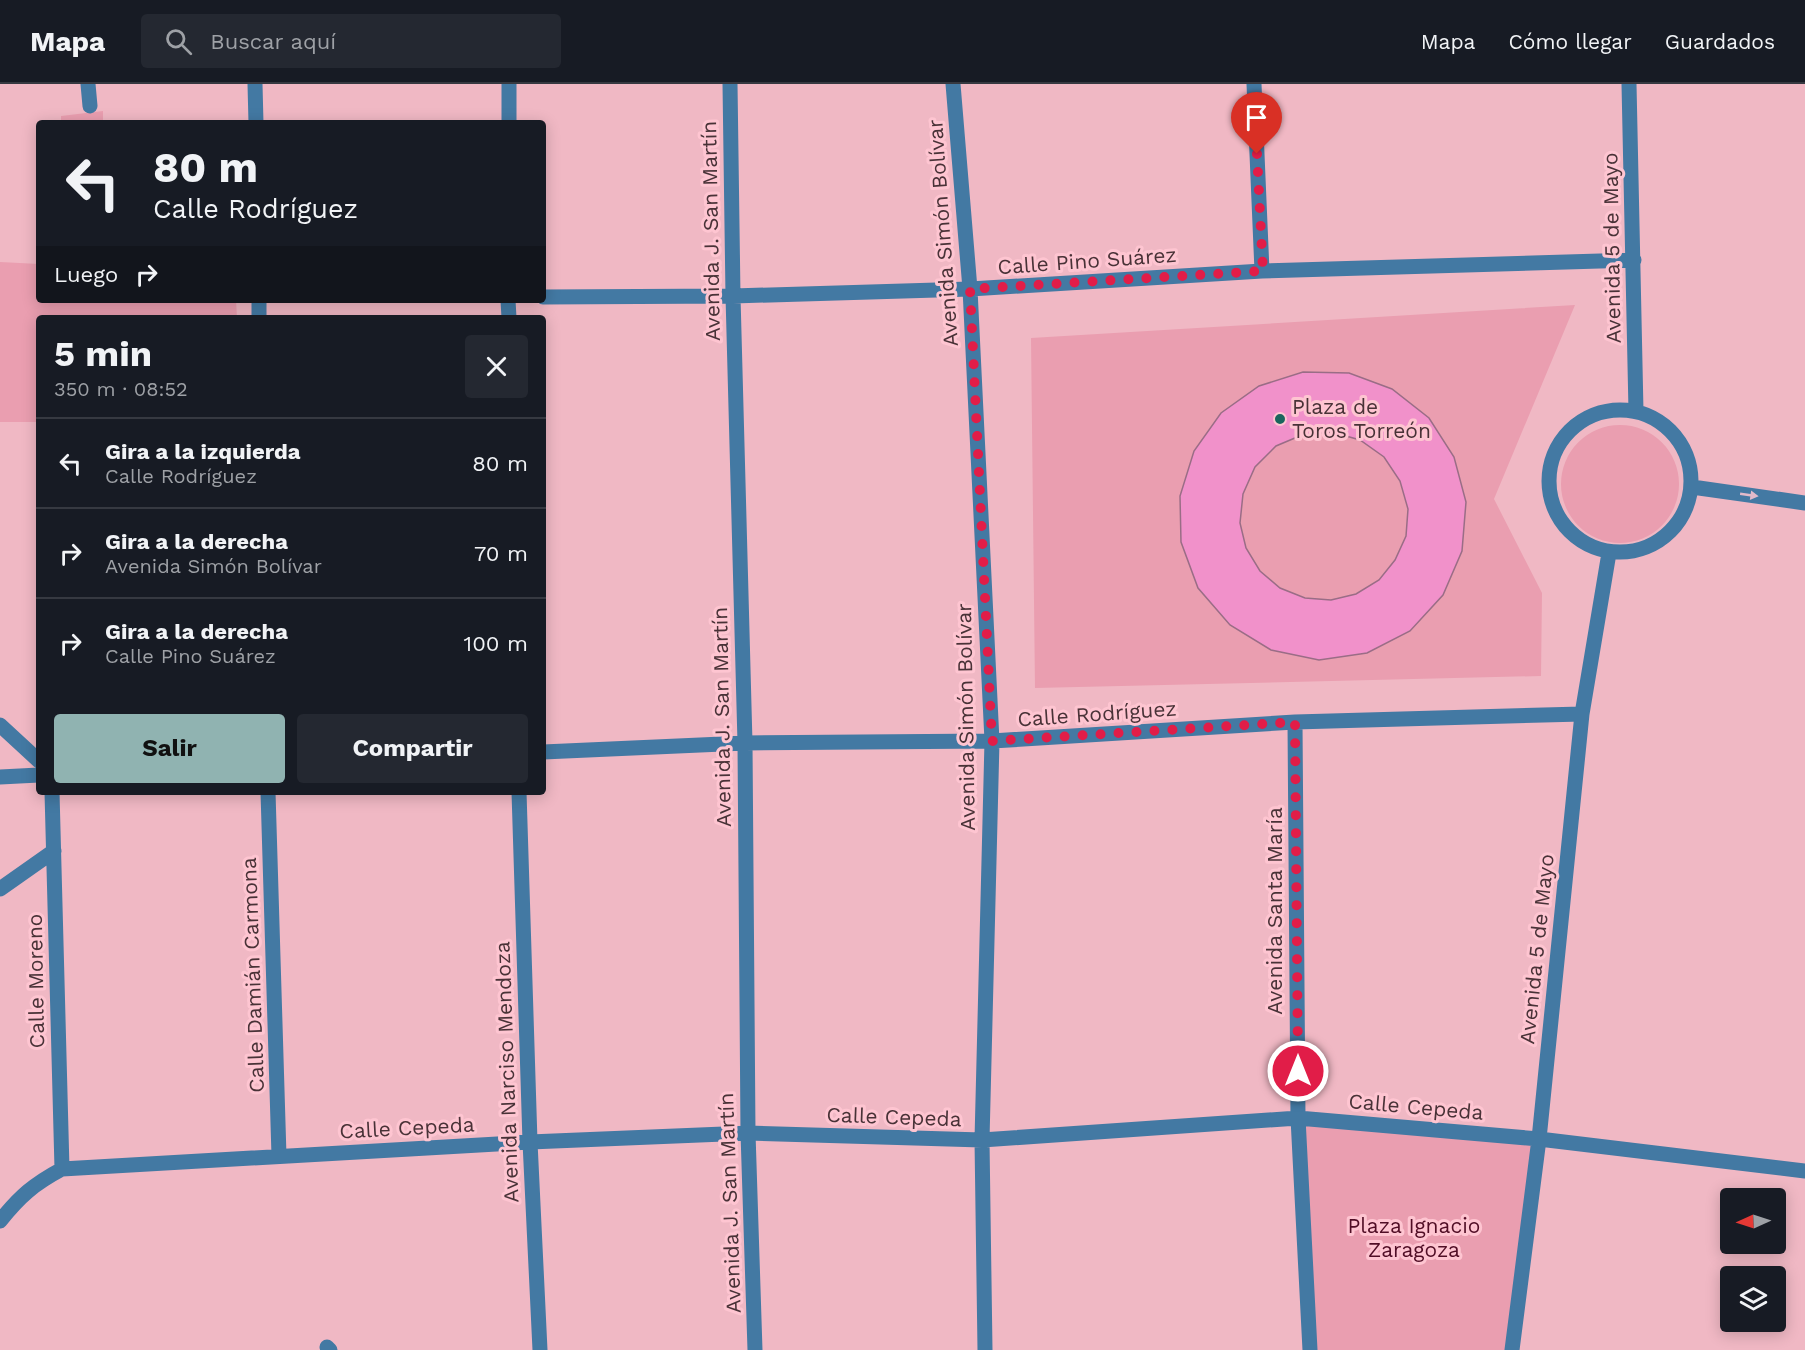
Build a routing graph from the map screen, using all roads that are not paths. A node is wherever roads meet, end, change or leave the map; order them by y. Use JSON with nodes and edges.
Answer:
{"nodes":[{"id":1,"x":88,"y":84,"type":"edge"},
{"id":2,"x":255,"y":84,"type":"edge"},
{"id":3,"x":509,"y":84,"type":"edge"},
{"id":4,"x":730,"y":84,"type":"edge"},
{"id":5,"x":953,"y":84,"type":"edge"},
{"id":6,"x":1254,"y":84,"type":"edge"},
{"id":7,"x":1629,"y":84,"type":"edge"},
{"id":8,"x":90,"y":106,"type":"dead end"},
{"id":9,"x":256,"y":120,"type":"edge"},
{"id":10,"x":509,"y":120,"type":"edge"},
{"id":11,"x":1634,"y":260,"type":"junction"},
{"id":12,"x":1263,"y":271,"type":"junction"},
{"id":13,"x":970,"y":289,"type":"junction"},
{"id":14,"x":733,"y":296,"type":"junction"},
{"id":15,"x":546,"y":297,"type":"edge"},
{"id":16,"x":1636,"y":411,"type":"junction"},
{"id":17,"x":1692,"y":487,"type":"junction"},
{"id":18,"x":1805,"y":503,"type":"edge"},
{"id":19,"x":1609,"y":552,"type":"junction"},
{"id":20,"x":1582,"y":714,"type":"junction"},
{"id":21,"x":1295,"y":722,"type":"junction"},
{"id":22,"x":0,"y":725,"type":"edge"},
{"id":23,"x":992,"y":741,"type":"junction"},
{"id":24,"x":745,"y":743,"type":"junction"},
{"id":25,"x":546,"y":752,"type":"edge"},
{"id":26,"x":36,"y":758,"type":"edge"},
{"id":27,"x":36,"y":775,"type":"edge"},
{"id":28,"x":0,"y":777,"type":"edge"},
{"id":29,"x":52,"y":795,"type":"edge"},
{"id":30,"x":268,"y":795,"type":"edge"},
{"id":31,"x":519,"y":795,"type":"edge"},
{"id":32,"x":54,"y":851,"type":"junction"},
{"id":33,"x":0,"y":889,"type":"edge"},
{"id":34,"x":1298,"y":1118,"type":"junction"},
{"id":35,"x":748,"y":1133,"type":"junction"},
{"id":36,"x":1539,"y":1138,"type":"junction"},
{"id":37,"x":982,"y":1140,"type":"junction"},
{"id":38,"x":530,"y":1142,"type":"junction"},
{"id":39,"x":279,"y":1156,"type":"junction"},
{"id":40,"x":62,"y":1169,"type":"junction"},
{"id":41,"x":1805,"y":1171,"type":"edge"},
{"id":42,"x":0,"y":1221,"type":"edge"},
{"id":43,"x":540,"y":1350,"type":"edge"},
{"id":44,"x":755,"y":1350,"type":"edge"},
{"id":45,"x":985,"y":1350,"type":"edge"},
{"id":46,"x":1310,"y":1350,"type":"edge"},
{"id":47,"x":1512,"y":1350,"type":"edge"}],
"edges":[{"from":1,"to":8,"type":"street"},
{"from":2,"to":9,"type":"street"},
{"from":3,"to":10,"type":"street"},
{"from":4,"to":14,"type":"street","name":"Avenida J. San Martín"},
{"from":5,"to":13,"type":"street","name":"Avenida Simón Bolívar"},
{"from":6,"to":12,"type":"street"},
{"from":7,"to":11,"type":"street","name":"Avenida 5 de Mayo"},
{"from":11,"to":12,"type":"street","name":"Calle Pino Suárez"},
{"from":11,"to":16,"type":"street","name":"Avenida 5 de Mayo"},
{"from":12,"to":13,"type":"street","name":"Calle Pino Suárez"},
{"from":13,"to":14,"type":"street","name":"Calle Pino Suárez"},
{"from":13,"to":23,"type":"street","name":"Avenida Simón Bolívar"},
{"from":14,"to":15,"type":"street","name":"Calle Pino Suárez"},
{"from":14,"to":24,"type":"street","name":"Avenida J. San Martín"},
{"from":16,"to":17,"type":"street"},
{"from":16,"to":19,"type":"street"},
{"from":17,"to":18,"type":"street","one_way":true},
{"from":17,"to":19,"type":"street"},
{"from":19,"to":20,"type":"street","name":"Avenida 5 de Mayo"},
{"from":20,"to":21,"type":"street","name":"Calle Rodríguez"},
{"from":20,"to":36,"type":"street","name":"Avenida 5 de Mayo"},
{"from":21,"to":23,"type":"street","name":"Calle Rodríguez"},
{"from":21,"to":34,"type":"street","name":"Avenida Santa María"},
{"from":22,"to":26,"type":"street"},
{"from":23,"to":24,"type":"street","name":"Calle Rodríguez"},
{"from":23,"to":37,"type":"street","name":"Avenida Simón Bolívar"},
{"from":24,"to":25,"type":"street","name":"Calle Rodríguez"},
{"from":24,"to":35,"type":"street","name":"Avenida J. San Martín"},
{"from":27,"to":28,"type":"street"},
{"from":29,"to":32,"type":"street","name":"Calle Moreno"},
{"from":30,"to":39,"type":"street","name":"Calle Damián Carmona"},
{"from":31,"to":38,"type":"street","name":"Avenida Narciso Mendoza"},
{"from":32,"to":33,"type":"street"},
{"from":32,"to":40,"type":"street","name":"Calle Moreno"},
{"from":34,"to":36,"type":"street","name":"Calle Cepeda"},
{"from":34,"to":37,"type":"street","name":"Calle Cepeda"},
{"from":34,"to":46,"type":"street","name":"Avenida Santa María"},
{"from":35,"to":37,"type":"street","name":"Calle Cepeda"},
{"from":35,"to":38,"type":"street","name":"Calle Cepeda"},
{"from":35,"to":44,"type":"street","name":"Avenida J. San Martín"},
{"from":36,"to":41,"type":"street","name":"Calle Cepeda"},
{"from":36,"to":47,"type":"street","name":"Avenida 5 de Mayo"},
{"from":37,"to":45,"type":"street","name":"Avenida Simón Bolívar"},
{"from":38,"to":39,"type":"street","name":"Calle Cepeda"},
{"from":38,"to":43,"type":"street","name":"Avenida Narciso Mendoza"},
{"from":39,"to":40,"type":"street","name":"Calle Cepeda"},
{"from":40,"to":42,"type":"street","name":"Calle Cepeda"}]}
